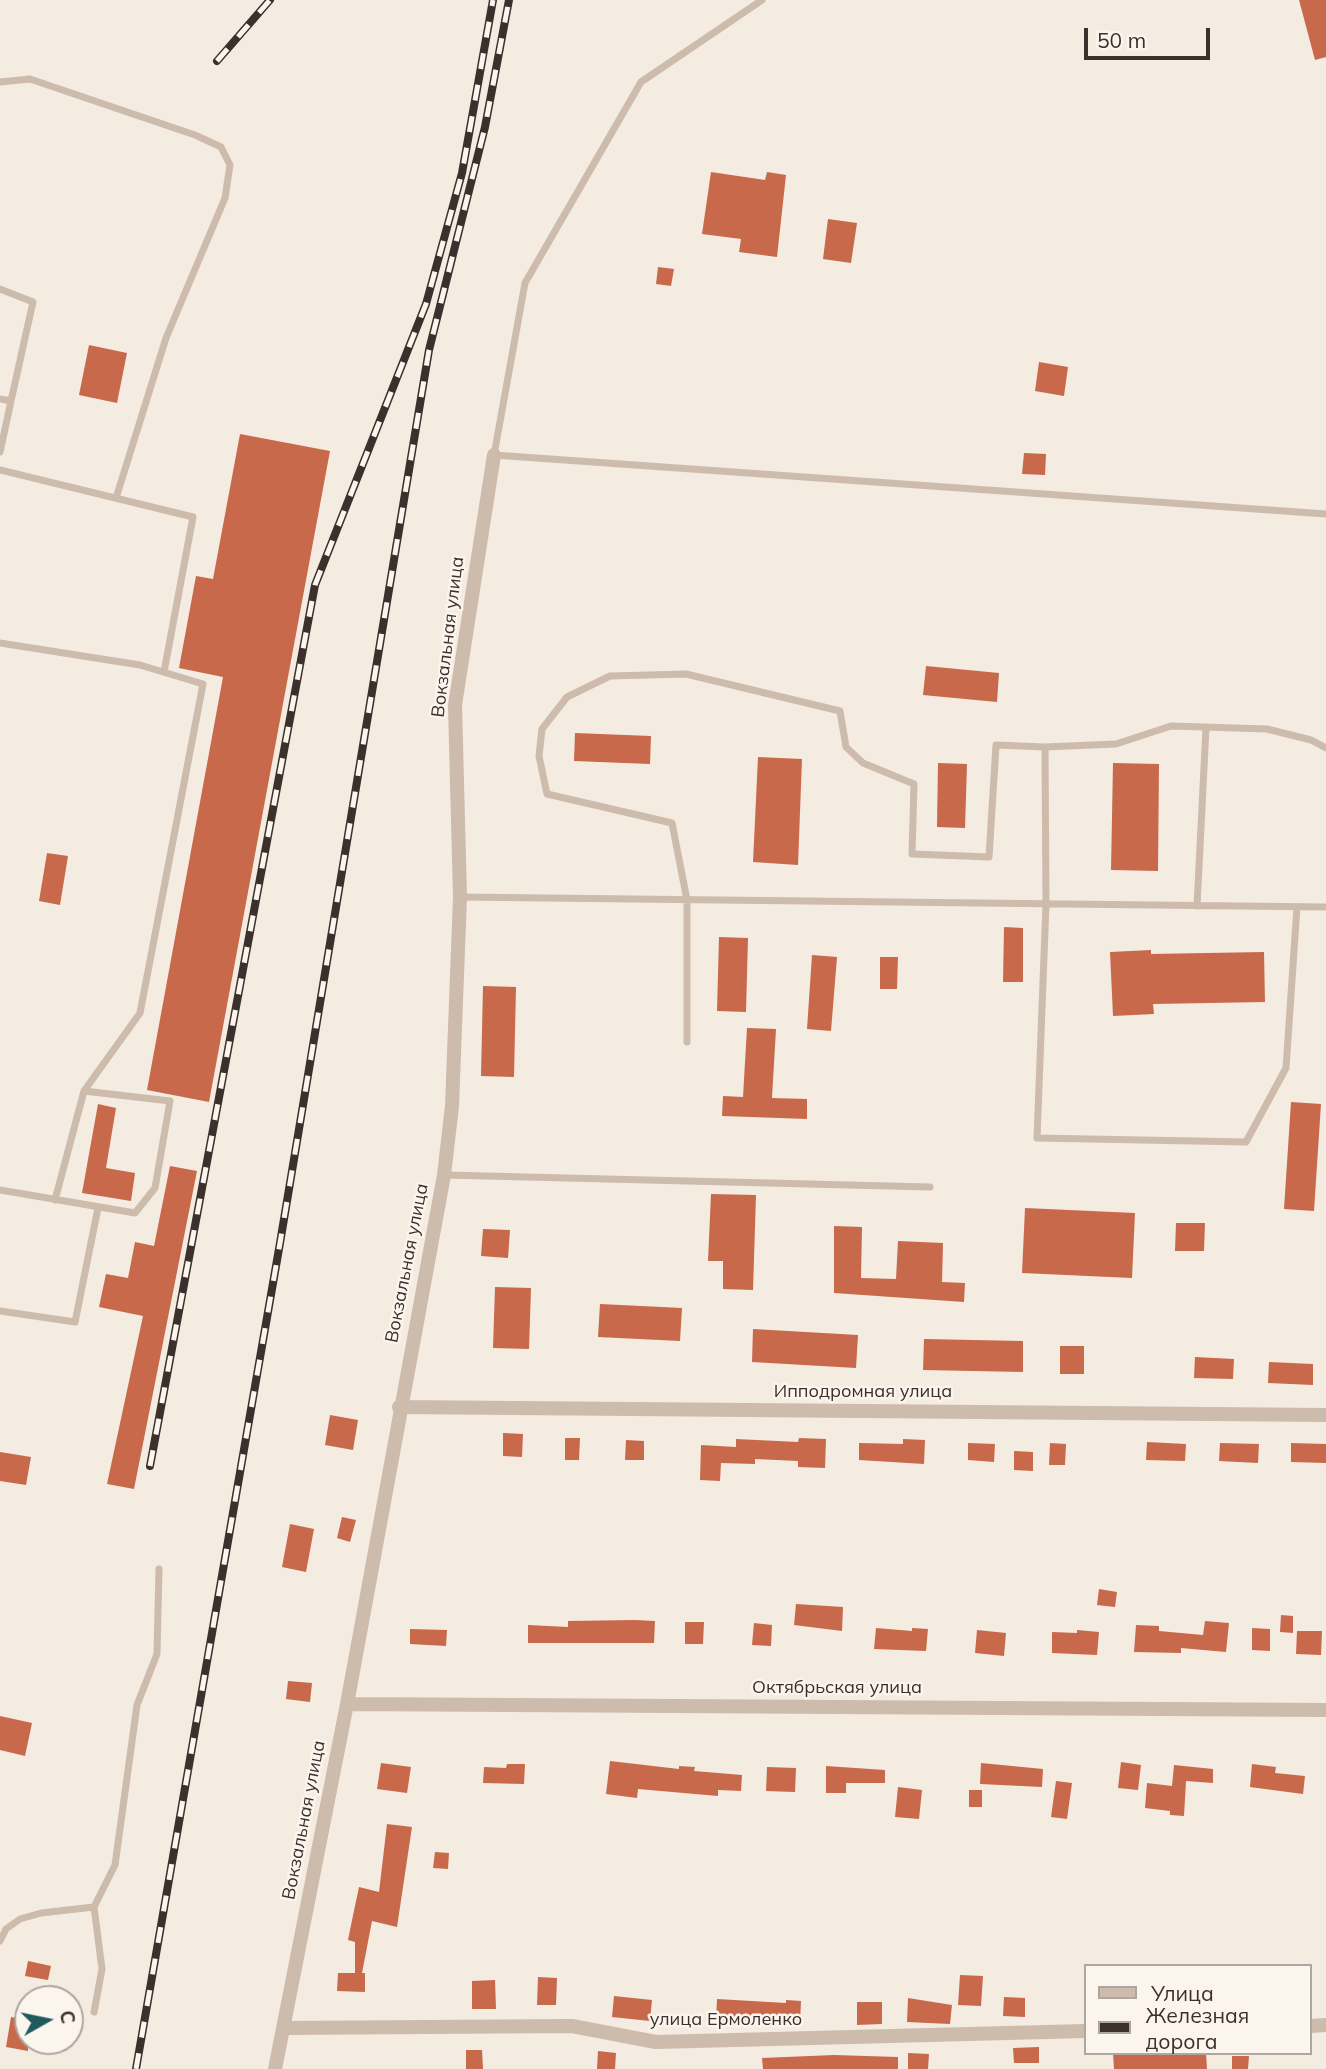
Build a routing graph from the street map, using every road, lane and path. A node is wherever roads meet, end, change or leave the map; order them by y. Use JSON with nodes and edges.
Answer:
{"nodes":[{"id":1,"x":762,"y":0,"type":"edge"},
{"id":2,"x":0,"y":82,"type":"edge"},
{"id":3,"x":0,"y":289,"type":"edge"},
{"id":4,"x":0,"y":399,"type":"edge"},
{"id":5,"x":11,"y":401,"type":"junction"},
{"id":6,"x":0,"y":452,"type":"edge"},
{"id":7,"x":494,"y":455,"type":"junction"},
{"id":8,"x":0,"y":470,"type":"edge"},
{"id":9,"x":116,"y":498,"type":"junction"},
{"id":10,"x":1326,"y":514,"type":"edge"},
{"id":11,"x":0,"y":643,"type":"edge"},
{"id":12,"x":164,"y":672,"type":"junction"},
{"id":13,"x":1206,"y":728,"type":"junction"},
{"id":14,"x":1045,"y":747,"type":"junction"},
{"id":15,"x":1326,"y":748,"type":"edge"},
{"id":16,"x":460,"y":897,"type":"junction"},
{"id":17,"x":687,"y":900,"type":"junction"},
{"id":18,"x":1046,"y":904,"type":"junction"},
{"id":19,"x":1197,"y":906,"type":"junction"},
{"id":20,"x":1297,"y":907,"type":"junction"},
{"id":21,"x":1326,"y":907,"type":"edge"},
{"id":22,"x":687,"y":1042,"type":"dead end"},
{"id":23,"x":84,"y":1091,"type":"junction"},
{"id":24,"x":444,"y":1175,"type":"junction"},
{"id":25,"x":930,"y":1188,"type":"dead end"},
{"id":26,"x":0,"y":1190,"type":"edge"},
{"id":27,"x":55,"y":1200,"type":"junction"},
{"id":28,"x":98,"y":1208,"type":"junction"},
{"id":29,"x":0,"y":1311,"type":"edge"},
{"id":30,"x":399,"y":1407,"type":"junction"},
{"id":31,"x":1326,"y":1415,"type":"edge"},
{"id":32,"x":159,"y":1569,"type":"dead end"},
{"id":33,"x":347,"y":1704,"type":"junction"},
{"id":34,"x":1326,"y":1710,"type":"edge"},
{"id":35,"x":94,"y":1907,"type":"junction"},
{"id":36,"x":0,"y":1941,"type":"edge"},
{"id":37,"x":94,"y":2012,"type":"dead end"},
{"id":38,"x":283,"y":2028,"type":"junction"},
{"id":39,"x":1084,"y":2031,"type":"edge"},
{"id":40,"x":275,"y":2069,"type":"edge"}],
"edges":[{"from":1,"to":7,"type":"lane"},
{"from":2,"to":9,"type":"lane"},
{"from":3,"to":5,"type":"lane"},
{"from":4,"to":5,"type":"lane"},
{"from":5,"to":6,"type":"lane"},
{"from":7,"to":10,"type":"lane"},
{"from":7,"to":16,"type":"street","name":"Вокзальная улица"},
{"from":8,"to":9,"type":"lane"},
{"from":9,"to":12,"type":"lane"},
{"from":11,"to":12,"type":"lane"},
{"from":12,"to":23,"type":"lane"},
{"from":13,"to":14,"type":"lane"},
{"from":13,"to":15,"type":"lane"},
{"from":13,"to":19,"type":"lane"},
{"from":14,"to":17,"type":"lane"},
{"from":14,"to":18,"type":"lane"},
{"from":16,"to":17,"type":"lane"},
{"from":16,"to":24,"type":"street","name":"Вокзальная улица"},
{"from":17,"to":18,"type":"lane"},
{"from":17,"to":22,"type":"lane"},
{"from":18,"to":19,"type":"lane"},
{"from":18,"to":20,"type":"lane"},
{"from":19,"to":20,"type":"lane"},
{"from":20,"to":21,"type":"lane"},
{"from":23,"to":27,"type":"lane"},
{"from":23,"to":28,"type":"lane"},
{"from":24,"to":25,"type":"lane"},
{"from":24,"to":30,"type":"street","name":"Вокзальная улица"},
{"from":26,"to":27,"type":"lane"},
{"from":27,"to":28,"type":"lane"},
{"from":28,"to":29,"type":"lane"},
{"from":30,"to":31,"type":"street","name":"Ипподромная улица"},
{"from":30,"to":33,"type":"street","name":"Вокзальная улица"},
{"from":32,"to":35,"type":"lane"},
{"from":33,"to":34,"type":"street","name":"Октябрьская улица"},
{"from":33,"to":38,"type":"street","name":"Вокзальная улица"},
{"from":35,"to":36,"type":"lane"},
{"from":35,"to":37,"type":"lane"},
{"from":38,"to":39,"type":"street","name":"улица Ермоленко"},
{"from":38,"to":40,"type":"street","name":"Вокзальная улица"}]}
